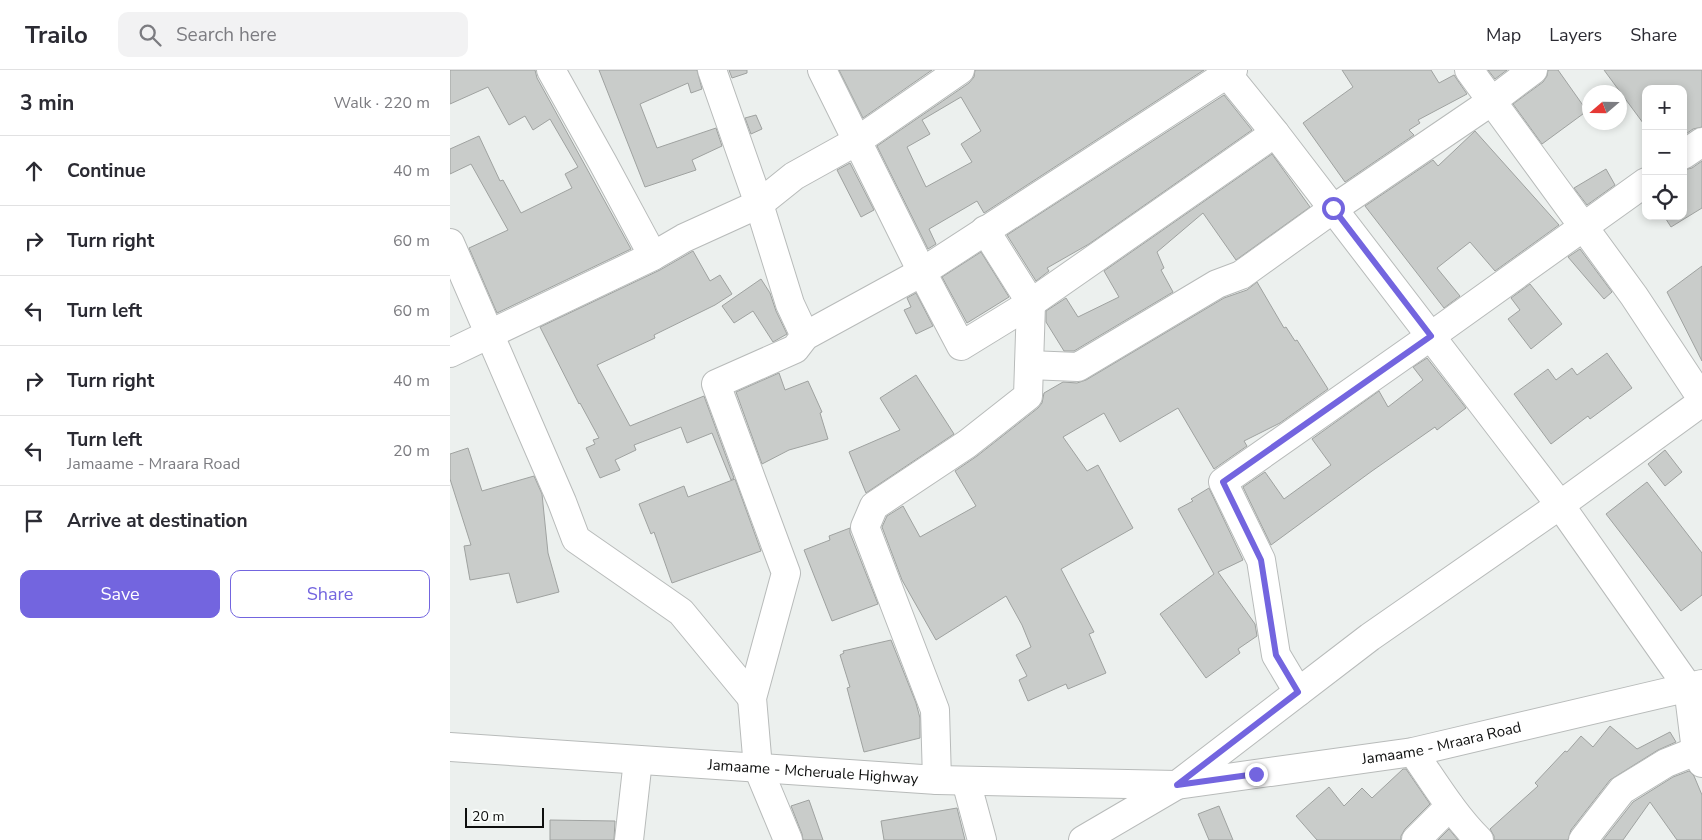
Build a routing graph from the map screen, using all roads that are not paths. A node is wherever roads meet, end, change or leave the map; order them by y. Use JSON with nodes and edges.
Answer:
{"nodes":[{"id":1,"x":551,"y":70,"type":"edge"},
{"id":2,"x":712,"y":70,"type":"edge"},
{"id":3,"x":822,"y":70,"type":"edge"},
{"id":4,"x":960,"y":70,"type":"edge"},
{"id":5,"x":1469,"y":70,"type":"edge"},
{"id":6,"x":1534,"y":70,"type":"edge"},
{"id":7,"x":1228,"y":71,"type":"edge"},
{"id":8,"x":1492,"y":101,"type":"junction"},
{"id":9,"x":1275,"y":134,"type":"junction"},
{"id":10,"x":856,"y":141,"type":"junction"},
{"id":11,"x":1702,"y":142,"type":"edge"},
{"id":12,"x":1687,"y":152,"type":"edge"},
{"id":13,"x":1642,"y":185,"type":"edge"},
{"id":14,"x":759,"y":204,"type":"junction"},
{"id":15,"x":1333,"y":208,"type":"junction"},
{"id":16,"x":1584,"y":227,"type":"junction"},
{"id":17,"x":985,"y":230,"type":"junction"},
{"id":18,"x":450,"y":243,"type":"edge"},
{"id":19,"x":653,"y":256,"type":"junction"},
{"id":20,"x":922,"y":272,"type":"junction"},
{"id":21,"x":1031,"y":303,"type":"junction"},
{"id":22,"x":488,"y":334,"type":"junction"},
{"id":23,"x":804,"y":336,"type":"junction"},
{"id":24,"x":1431,"y":336,"type":"junction"},
{"id":25,"x":450,"y":353,"type":"edge"},
{"id":26,"x":1029,"y":365,"type":"junction"},
{"id":27,"x":1702,"y":398,"type":"edge"},
{"id":28,"x":1702,"y":402,"type":"edge"},
{"id":29,"x":1560,"y":505,"type":"junction"},
{"id":30,"x":1695,"y":686,"type":"edge"},
{"id":31,"x":1298,"y":692,"type":"junction"},
{"id":32,"x":752,"y":698,"type":"junction"},
{"id":33,"x":450,"y":747,"type":"edge"},
{"id":34,"x":1413,"y":752,"type":"junction"},
{"id":35,"x":1699,"y":757,"type":"edge"},
{"id":36,"x":638,"y":760,"type":"junction"},
{"id":37,"x":758,"y":768,"type":"junction"},
{"id":38,"x":937,"y":780,"type":"junction"},
{"id":39,"x":966,"y":781,"type":"junction"},
{"id":40,"x":1177,"y":785,"type":"junction"},
{"id":41,"x":1450,"y":806,"type":"junction"},
{"id":42,"x":629,"y":840,"type":"edge"},
{"id":43,"x":788,"y":840,"type":"edge"},
{"id":44,"x":982,"y":840,"type":"edge"},
{"id":45,"x":1082,"y":840,"type":"edge"},
{"id":46,"x":1416,"y":840,"type":"edge"},
{"id":47,"x":1479,"y":840,"type":"edge"},
{"id":48,"x":1583,"y":840,"type":"edge"}],
"edges":[{"from":1,"to":19,"type":"street"},
{"from":2,"to":14,"type":"street"},
{"from":3,"to":10,"type":"street"},
{"from":4,"to":10,"type":"street"},
{"from":5,"to":8,"type":"street"},
{"from":6,"to":8,"type":"street"},
{"from":7,"to":9,"type":"street"},
{"from":7,"to":17,"type":"street"},
{"from":8,"to":15,"type":"street"},
{"from":8,"to":16,"type":"street"},
{"from":9,"to":15,"type":"street"},
{"from":9,"to":21,"type":"street"},
{"from":10,"to":14,"type":"street"},
{"from":10,"to":20,"type":"street"},
{"from":11,"to":12,"type":"street"},
{"from":13,"to":16,"type":"street"},
{"from":14,"to":19,"type":"street"},
{"from":14,"to":23,"type":"street"},
{"from":15,"to":24,"type":"street"},
{"from":15,"to":26,"type":"street"},
{"from":16,"to":24,"type":"street"},
{"from":16,"to":27,"type":"street"},
{"from":17,"to":20,"type":"street"},
{"from":17,"to":21,"type":"street"},
{"from":18,"to":22,"type":"street"},
{"from":19,"to":22,"type":"street"},
{"from":20,"to":21,"type":"street"},
{"from":20,"to":23,"type":"street"},
{"from":21,"to":26,"type":"street"},
{"from":22,"to":25,"type":"street"},
{"from":22,"to":32,"type":"street"},
{"from":23,"to":32,"type":"street"},
{"from":24,"to":29,"type":"street"},
{"from":24,"to":31,"type":"street"},
{"from":26,"to":38,"type":"street"},
{"from":28,"to":29,"type":"street"},
{"from":29,"to":30,"type":"street"},
{"from":29,"to":31,"type":"street"},
{"from":30,"to":34,"type":"street","name":"Jamaame - Mraara Road"},
{"from":30,"to":35,"type":"street"},
{"from":31,"to":40,"type":"street"},
{"from":32,"to":37,"type":"street"},
{"from":33,"to":36,"type":"street","name":"Jamaame - Mcheruale Highway"},
{"from":34,"to":40,"type":"street","name":"Jamaame - Mraara Road"},
{"from":34,"to":41,"type":"street"},
{"from":35,"to":48,"type":"street"},
{"from":36,"to":37,"type":"street","name":"Jamaame - Mcheruale Highway"},
{"from":36,"to":42,"type":"street"},
{"from":37,"to":38,"type":"street","name":"Jamaame - Mcheruale Highway"},
{"from":37,"to":43,"type":"street"},
{"from":38,"to":39,"type":"street","name":"Jamaame - Mcheruale Highway"},
{"from":39,"to":40,"type":"street","name":"Jamaame - Mcheruale Highway"},
{"from":39,"to":44,"type":"street"},
{"from":40,"to":45,"type":"street"},
{"from":41,"to":46,"type":"street"},
{"from":41,"to":47,"type":"street"}]}
